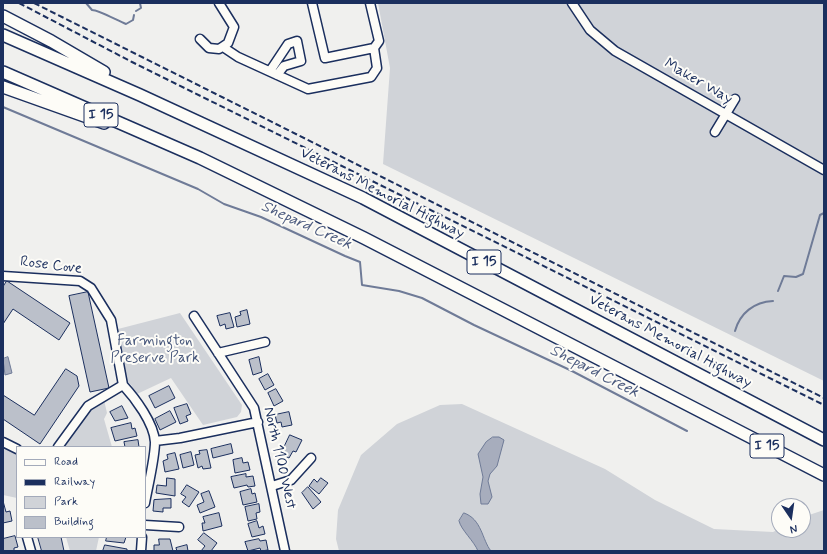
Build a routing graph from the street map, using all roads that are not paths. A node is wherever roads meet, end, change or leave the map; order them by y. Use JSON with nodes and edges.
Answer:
{"nodes":[{"id":1,"x":219,"y":3,"type":"edge"},
{"id":2,"x":312,"y":3,"type":"edge"},
{"id":3,"x":370,"y":3,"type":"edge"},
{"id":4,"x":572,"y":3,"type":"edge"},
{"id":5,"x":3,"y":16,"type":"edge"},
{"id":6,"x":3,"y":35,"type":"edge"},
{"id":7,"x":200,"y":39,"type":"dead end"},
{"id":8,"x":223,"y":47,"type":"junction"},
{"id":9,"x":374,"y":48,"type":"junction"},
{"id":10,"x":3,"y":72,"type":"edge"},
{"id":11,"x":3,"y":87,"type":"edge"},
{"id":12,"x":140,"y":95,"type":"junction"},
{"id":13,"x":735,"y":99,"type":"dead end"},
{"id":14,"x":726,"y":114,"type":"junction"},
{"id":15,"x":716,"y":132,"type":"dead end"},
{"id":16,"x":200,"y":158,"type":"junction"},
{"id":17,"x":824,"y":170,"type":"edge"},
{"id":18,"x":3,"y":276,"type":"edge"},
{"id":19,"x":194,"y":316,"type":"dead end"},
{"id":20,"x":265,"y":342,"type":"dead end"},
{"id":21,"x":218,"y":353,"type":"junction"},
{"id":22,"x":123,"y":385,"type":"junction"},
{"id":23,"x":258,"y":422,"type":"junction"},
{"id":24,"x":824,"y":440,"type":"edge"},
{"id":25,"x":155,"y":441,"type":"junction"},
{"id":26,"x":3,"y":442,"type":"edge"},
{"id":27,"x":59,"y":446,"type":"edge"},
{"id":28,"x":16,"y":448,"type":"edge"},
{"id":29,"x":311,"y":458,"type":"dead end"},
{"id":30,"x":824,"y":475,"type":"edge"},
{"id":31,"x":272,"y":486,"type":"junction"},
{"id":32,"x":146,"y":497,"type":"edge"},
{"id":33,"x":146,"y":525,"type":"edge"},
{"id":34,"x":179,"y":527,"type":"dead end"},
{"id":35,"x":27,"y":538,"type":"edge"},
{"id":36,"x":142,"y":538,"type":"edge"},
{"id":37,"x":31,"y":551,"type":"edge"},
{"id":38,"x":141,"y":551,"type":"edge"},
{"id":39,"x":285,"y":551,"type":"edge"}],
"edges":[{"from":1,"to":8,"type":"street"},
{"from":2,"to":9,"type":"street"},
{"from":3,"to":9,"type":"street"},
{"from":4,"to":14,"type":"street","name":"Maker Way"},
{"from":5,"to":12,"type":"highway"},
{"from":6,"to":12,"type":"highway","name":"Veterans Memorial Highway","number":"I 15"},
{"from":7,"to":8,"type":"street"},
{"from":8,"to":9,"type":"street"},
{"from":10,"to":16,"type":"highway","number":"I 15"},
{"from":11,"to":16,"type":"highway"},
{"from":12,"to":24,"type":"highway","name":"Veterans Memorial Highway","number":"I 15"},
{"from":13,"to":14,"type":"street"},
{"from":14,"to":15,"type":"street"},
{"from":14,"to":17,"type":"street","name":"Maker Way"},
{"from":16,"to":30,"type":"highway","number":"I 15"},
{"from":18,"to":22,"type":"street","name":"Rose Cove"},
{"from":19,"to":21,"type":"street","name":"North 1100 West"},
{"from":20,"to":21,"type":"street"},
{"from":21,"to":23,"type":"street","name":"North 1100 West"},
{"from":22,"to":25,"type":"street"},
{"from":22,"to":27,"type":"street"},
{"from":23,"to":25,"type":"street"},
{"from":23,"to":31,"type":"street","name":"North 1100 West"},
{"from":25,"to":32,"type":"street"},
{"from":26,"to":28,"type":"street"},
{"from":29,"to":31,"type":"street"},
{"from":31,"to":39,"type":"street","name":"North 1100 West"},
{"from":33,"to":34,"type":"street"},
{"from":35,"to":37,"type":"street"},
{"from":36,"to":38,"type":"street"}]}
